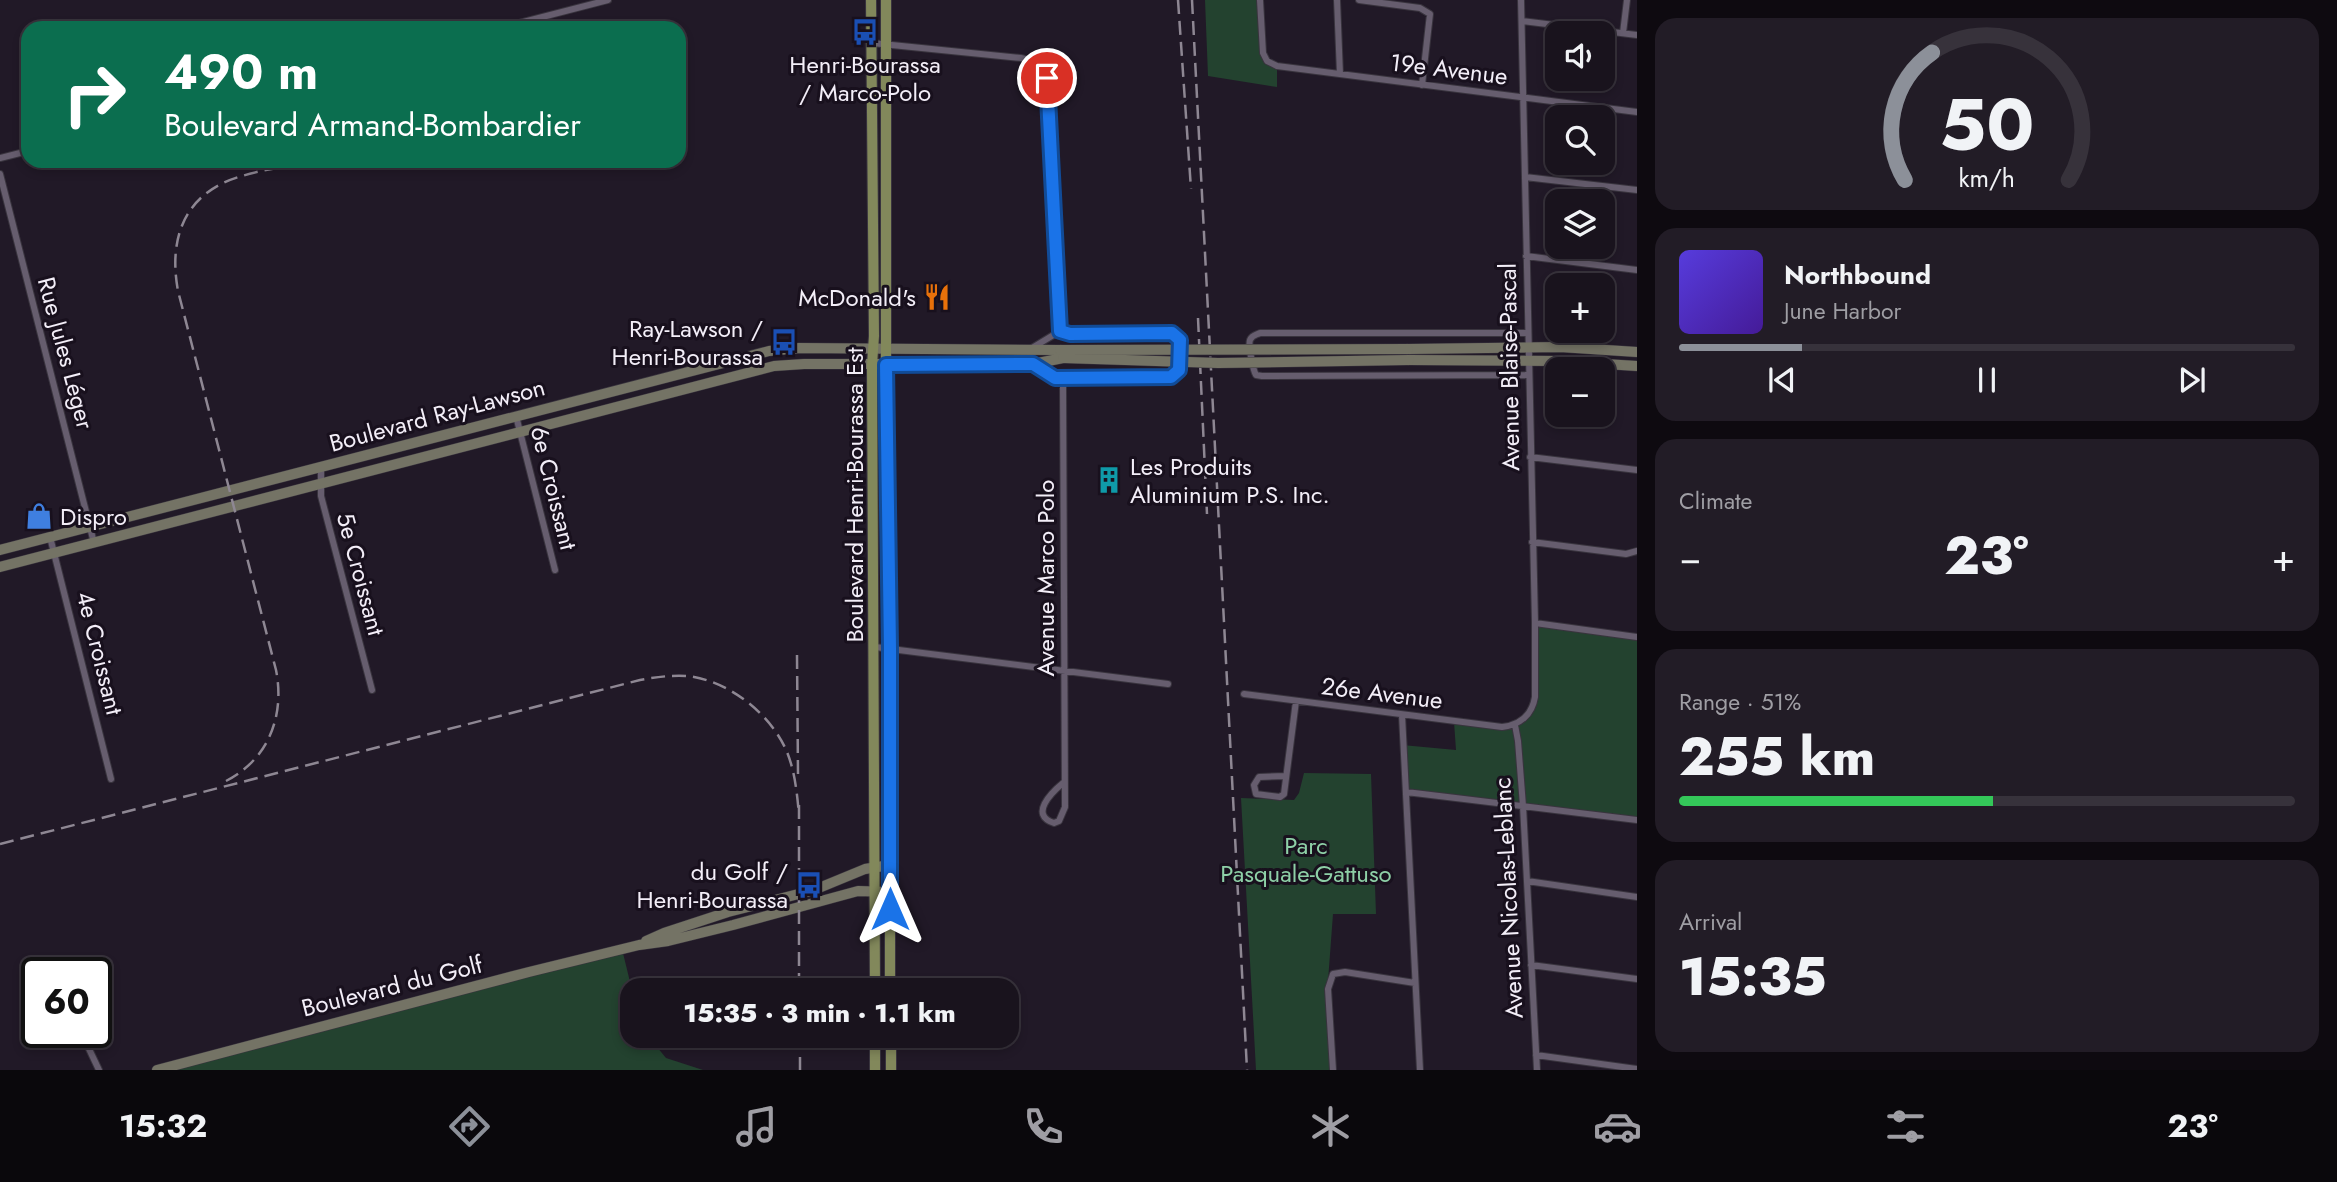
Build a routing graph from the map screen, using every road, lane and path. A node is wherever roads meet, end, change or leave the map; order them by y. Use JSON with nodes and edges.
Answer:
{"nodes":[{"id":1,"x":608,"y":0,"type":"edge"},
{"id":2,"x":871,"y":0,"type":"edge"},
{"id":3,"x":886,"y":0,"type":"edge"},
{"id":4,"x":1260,"y":0,"type":"edge"},
{"id":5,"x":1337,"y":0,"type":"edge"},
{"id":6,"x":1359,"y":0,"type":"edge"},
{"id":7,"x":1521,"y":0,"type":"edge"},
{"id":8,"x":1627,"y":0,"type":"edge"},
{"id":9,"x":527,"y":21,"type":"edge"},
{"id":10,"x":1522,"y":22,"type":"junction"},
{"id":11,"x":1623,"y":33,"type":"junction"},
{"id":12,"x":1637,"y":35,"type":"edge"},
{"id":13,"x":872,"y":43,"type":"junction"},
{"id":14,"x":885,"y":45,"type":"junction"},
{"id":15,"x":1340,"y":74,"type":"junction"},
{"id":16,"x":1422,"y":85,"type":"junction"},
{"id":17,"x":1522,"y":97,"type":"junction"},
{"id":18,"x":1637,"y":112,"type":"edge"},
{"id":19,"x":21,"y":153,"type":"edge"},
{"id":20,"x":0,"y":158,"type":"edge"},
{"id":21,"x":0,"y":174,"type":"edge"},
{"id":22,"x":1525,"y":177,"type":"junction"},
{"id":23,"x":1637,"y":190,"type":"edge"},
{"id":24,"x":1526,"y":256,"type":"junction"},
{"id":25,"x":1637,"y":270,"type":"edge"},
{"id":26,"x":1060,"y":331,"type":"junction"},
{"id":27,"x":1528,"y":333,"type":"junction"},
{"id":28,"x":1528,"y":347,"type":"junction"},
{"id":29,"x":874,"y":349,"type":"junction"},
{"id":30,"x":887,"y":350,"type":"junction"},
{"id":31,"x":1028,"y":350,"type":"junction"},
{"id":32,"x":1637,"y":352,"type":"edge"},
{"id":33,"x":1062,"y":354,"type":"junction"},
{"id":34,"x":1408,"y":354,"type":"junction"},
{"id":35,"x":1528,"y":362,"type":"junction"},
{"id":36,"x":1033,"y":364,"type":"junction"},
{"id":37,"x":872,"y":365,"type":"junction"},
{"id":38,"x":886,"y":365,"type":"junction"},
{"id":39,"x":1637,"y":366,"type":"edge"},
{"id":40,"x":1528,"y":375,"type":"junction"},
{"id":41,"x":1055,"y":378,"type":"junction"},
{"id":42,"x":545,"y":409,"type":"junction"},
{"id":43,"x":516,"y":416,"type":"junction"},
{"id":44,"x":550,"y":426,"type":"junction"},
{"id":45,"x":520,"y":433,"type":"junction"},
{"id":46,"x":1530,"y":457,"type":"junction"},
{"id":47,"x":321,"y":467,"type":"junction"},
{"id":48,"x":1637,"y":470,"type":"edge"},
{"id":49,"x":321,"y":484,"type":"junction"},
{"id":50,"x":90,"y":526,"type":"junction"},
{"id":51,"x":50,"y":537,"type":"junction"},
{"id":52,"x":1532,"y":542,"type":"junction"},
{"id":53,"x":94,"y":543,"type":"junction"},
{"id":54,"x":0,"y":550,"type":"edge"},
{"id":55,"x":1637,"y":551,"type":"edge"},
{"id":56,"x":54,"y":554,"type":"junction"},
{"id":57,"x":0,"y":568,"type":"edge"},
{"id":58,"x":555,"y":570,"type":"dead end"},
{"id":59,"x":1535,"y":623,"type":"junction"},
{"id":60,"x":1637,"y":637,"type":"edge"},
{"id":61,"x":875,"y":647,"type":"junction"},
{"id":62,"x":890,"y":648,"type":"junction"},
{"id":63,"x":1065,"y":671,"type":"junction"},
{"id":64,"x":1168,"y":684,"type":"dead end"},
{"id":65,"x":372,"y":690,"type":"dead end"},
{"id":66,"x":1244,"y":694,"type":"dead end"},
{"id":67,"x":1296,"y":701,"type":"junction"},
{"id":68,"x":1402,"y":715,"type":"junction"},
{"id":69,"x":1515,"y":724,"type":"junction"},
{"id":70,"x":1286,"y":776,"type":"junction"},
{"id":71,"x":111,"y":779,"type":"dead end"},
{"id":72,"x":1063,"y":783,"type":"junction"},
{"id":73,"x":1406,"y":792,"type":"junction"},
{"id":74,"x":1523,"y":806,"type":"junction"},
{"id":75,"x":1637,"y":820,"type":"edge"},
{"id":76,"x":890,"y":865,"type":"junction"},
{"id":77,"x":875,"y":867,"type":"junction"},
{"id":78,"x":1527,"y":881,"type":"junction"},
{"id":79,"x":874,"y":891,"type":"junction"},
{"id":80,"x":889,"y":892,"type":"junction"},
{"id":81,"x":1637,"y":897,"type":"edge"},
{"id":82,"x":639,"y":945,"type":"junction"},
{"id":83,"x":1531,"y":965,"type":"junction"},
{"id":84,"x":875,"y":978,"type":"edge"},
{"id":85,"x":890,"y":978,"type":"edge"},
{"id":86,"x":1637,"y":979,"type":"edge"},
{"id":87,"x":1415,"y":983,"type":"junction"},
{"id":88,"x":89,"y":1048,"type":"edge"},
{"id":89,"x":875,"y":1048,"type":"edge"},
{"id":90,"x":891,"y":1048,"type":"edge"},
{"id":91,"x":1536,"y":1055,"type":"junction"},
{"id":92,"x":1637,"y":1069,"type":"edge"},
{"id":93,"x":99,"y":1070,"type":"edge"},
{"id":94,"x":157,"y":1070,"type":"edge"},
{"id":95,"x":875,"y":1070,"type":"edge"},
{"id":96,"x":891,"y":1070,"type":"edge"},
{"id":97,"x":1333,"y":1070,"type":"edge"},
{"id":98,"x":1420,"y":1070,"type":"edge"},
{"id":99,"x":1537,"y":1070,"type":"edge"}],
"edges":[{"from":1,"to":9,"type":"street"},
{"from":2,"to":13,"type":"main road","name":"Boulevard Henri-Bourassa Est"},
{"from":3,"to":14,"type":"main road","name":"Boulevard Henri-Bourassa Est"},
{"from":4,"to":15,"type":"street","name":"19e Avenue"},
{"from":5,"to":15,"type":"street"},
{"from":6,"to":16,"type":"street"},
{"from":7,"to":10,"type":"street","name":"Avenue Blaise-Pascal"},
{"from":8,"to":11,"type":"street"},
{"from":10,"to":11,"type":"street"},
{"from":10,"to":17,"type":"street","name":"Avenue Blaise-Pascal"},
{"from":11,"to":12,"type":"street"},
{"from":13,"to":14,"type":"street"},
{"from":13,"to":29,"type":"main road","name":"Boulevard Henri-Bourassa Est"},
{"from":14,"to":26,"type":"street"},
{"from":14,"to":30,"type":"main road","name":"Boulevard Henri-Bourassa Est"},
{"from":15,"to":16,"type":"street","name":"19e Avenue"},
{"from":16,"to":17,"type":"street","name":"19e Avenue"},
{"from":17,"to":18,"type":"street","name":"19e Avenue"},
{"from":17,"to":22,"type":"street","name":"Avenue Blaise-Pascal"},
{"from":19,"to":20,"type":"street"},
{"from":21,"to":50,"type":"street","name":"Rue Jules Léger"},
{"from":22,"to":23,"type":"street"},
{"from":22,"to":24,"type":"street","name":"Avenue Blaise-Pascal"},
{"from":24,"to":25,"type":"street"},
{"from":24,"to":27,"type":"street","name":"Avenue Blaise-Pascal"},
{"from":26,"to":31,"type":"street"},
{"from":26,"to":41,"type":"street"},
{"from":27,"to":28,"type":"street","name":"Avenue Blaise-Pascal"},
{"from":27,"to":40,"type":"street"},
{"from":28,"to":32,"type":"street"},
{"from":28,"to":34,"type":"street"},
{"from":28,"to":35,"type":"street","name":"Avenue Blaise-Pascal"},
{"from":29,"to":30,"type":"street","name":"Boulevard Ray-Lawson"},
{"from":29,"to":37,"type":"main road","name":"Boulevard Henri-Bourassa Est"},
{"from":29,"to":42,"type":"street","name":"Boulevard Ray-Lawson"},
{"from":30,"to":31,"type":"street","name":"Boulevard Ray-Lawson"},
{"from":30,"to":38,"type":"main road","name":"Boulevard Henri-Bourassa Est"},
{"from":31,"to":33,"type":"street","name":"Boulevard Ray-Lawson"},
{"from":33,"to":34,"type":"street","bridge":true},
{"from":33,"to":36,"type":"street","name":"Boulevard Ray-Lawson"},
{"from":34,"to":35,"type":"street"},
{"from":35,"to":39,"type":"street"},
{"from":35,"to":40,"type":"street","name":"Avenue Blaise-Pascal"},
{"from":36,"to":38,"type":"street","name":"Boulevard Ray-Lawson"},
{"from":36,"to":41,"type":"street"},
{"from":37,"to":38,"type":"street","name":"Boulevard Ray-Lawson"},
{"from":37,"to":44,"type":"street","name":"Boulevard Ray-Lawson"},
{"from":37,"to":61,"type":"main road","name":"Boulevard Henri-Bourassa Est"},
{"from":38,"to":62,"type":"main road","name":"Boulevard Henri-Bourassa Est"},
{"from":40,"to":46,"type":"street","name":"Avenue Blaise-Pascal"},
{"from":41,"to":63,"type":"street","name":"Avenue Marco Polo"},
{"from":42,"to":43,"type":"street","name":"Boulevard Ray-Lawson"},
{"from":42,"to":44,"type":"street"},
{"from":43,"to":45,"type":"street","name":"6e Croissant"},
{"from":43,"to":47,"type":"street","name":"Boulevard Ray-Lawson"},
{"from":44,"to":45,"type":"street","name":"Boulevard Ray-Lawson"},
{"from":45,"to":49,"type":"street","name":"Boulevard Ray-Lawson"},
{"from":45,"to":58,"type":"street","name":"6e Croissant"},
{"from":46,"to":48,"type":"street"},
{"from":46,"to":52,"type":"street","name":"Avenue Blaise-Pascal"},
{"from":47,"to":49,"type":"street","name":"5e Croissant"},
{"from":47,"to":50,"type":"street","name":"Boulevard Ray-Lawson"},
{"from":49,"to":53,"type":"street","name":"Boulevard Ray-Lawson"},
{"from":49,"to":65,"type":"street","name":"5e Croissant"},
{"from":50,"to":51,"type":"street","name":"Boulevard Ray-Lawson"},
{"from":50,"to":53,"type":"street","name":"Rue Jules Léger"},
{"from":51,"to":54,"type":"street","name":"Boulevard Ray-Lawson"},
{"from":51,"to":56,"type":"street","name":"4e Croissant"},
{"from":52,"to":55,"type":"street"},
{"from":52,"to":59,"type":"street","name":"Avenue Blaise-Pascal"},
{"from":53,"to":56,"type":"street","name":"Boulevard Ray-Lawson"},
{"from":56,"to":57,"type":"street","name":"Boulevard Ray-Lawson"},
{"from":56,"to":71,"type":"street","name":"4e Croissant"},
{"from":59,"to":60,"type":"street"},
{"from":59,"to":69,"type":"street","name":"Avenue Blaise-Pascal"},
{"from":61,"to":62,"type":"street"},
{"from":61,"to":77,"type":"main road","name":"Boulevard Henri-Bourassa Est"},
{"from":62,"to":63,"type":"street"},
{"from":62,"to":76,"type":"main road","name":"Boulevard Henri-Bourassa Est"},
{"from":63,"to":64,"type":"street"},
{"from":63,"to":72,"type":"street","name":"Avenue Marco Polo"},
{"from":66,"to":67,"type":"street","name":"26e Avenue"},
{"from":67,"to":68,"type":"street","name":"26e Avenue"},
{"from":67,"to":70,"type":"street"},
{"from":68,"to":69,"type":"street","name":"26e Avenue"},
{"from":68,"to":73,"type":"street"},
{"from":69,"to":74,"type":"street","name":"Avenue Nicolas-Leblanc"},
{"from":70,"to":70,"type":"street"},
{"from":72,"to":72,"type":"street","name":"Avenue Marco Polo"},
{"from":73,"to":74,"type":"street"},
{"from":73,"to":87,"type":"street"},
{"from":74,"to":75,"type":"street"},
{"from":74,"to":78,"type":"street","name":"Avenue Nicolas-Leblanc"},
{"from":76,"to":77,"type":"street","name":"Boulevard du Golf"},
{"from":76,"to":80,"type":"main road","name":"Boulevard Henri-Bourassa Est"},
{"from":77,"to":79,"type":"main road","name":"Boulevard Henri-Bourassa Est"},
{"from":77,"to":82,"type":"street","name":"Boulevard du Golf"},
{"from":78,"to":81,"type":"street"},
{"from":78,"to":83,"type":"street","name":"Avenue Nicolas-Leblanc"},
{"from":79,"to":80,"type":"street","name":"Boulevard du Golf"},
{"from":79,"to":82,"type":"street","name":"Boulevard du Golf"},
{"from":79,"to":84,"type":"main road","name":"Boulevard Henri-Bourassa Est"},
{"from":80,"to":85,"type":"main road","name":"Boulevard Henri-Bourassa Est"},
{"from":82,"to":94,"type":"street","name":"Boulevard du Golf"},
{"from":83,"to":86,"type":"street"},
{"from":83,"to":91,"type":"street","name":"Avenue Nicolas-Leblanc"},
{"from":87,"to":97,"type":"street"},
{"from":87,"to":98,"type":"street"},
{"from":88,"to":93,"type":"street"},
{"from":89,"to":95,"type":"main road"},
{"from":90,"to":96,"type":"main road"},
{"from":91,"to":92,"type":"street"},
{"from":91,"to":99,"type":"street","name":"Avenue Nicolas-Leblanc"}]}
